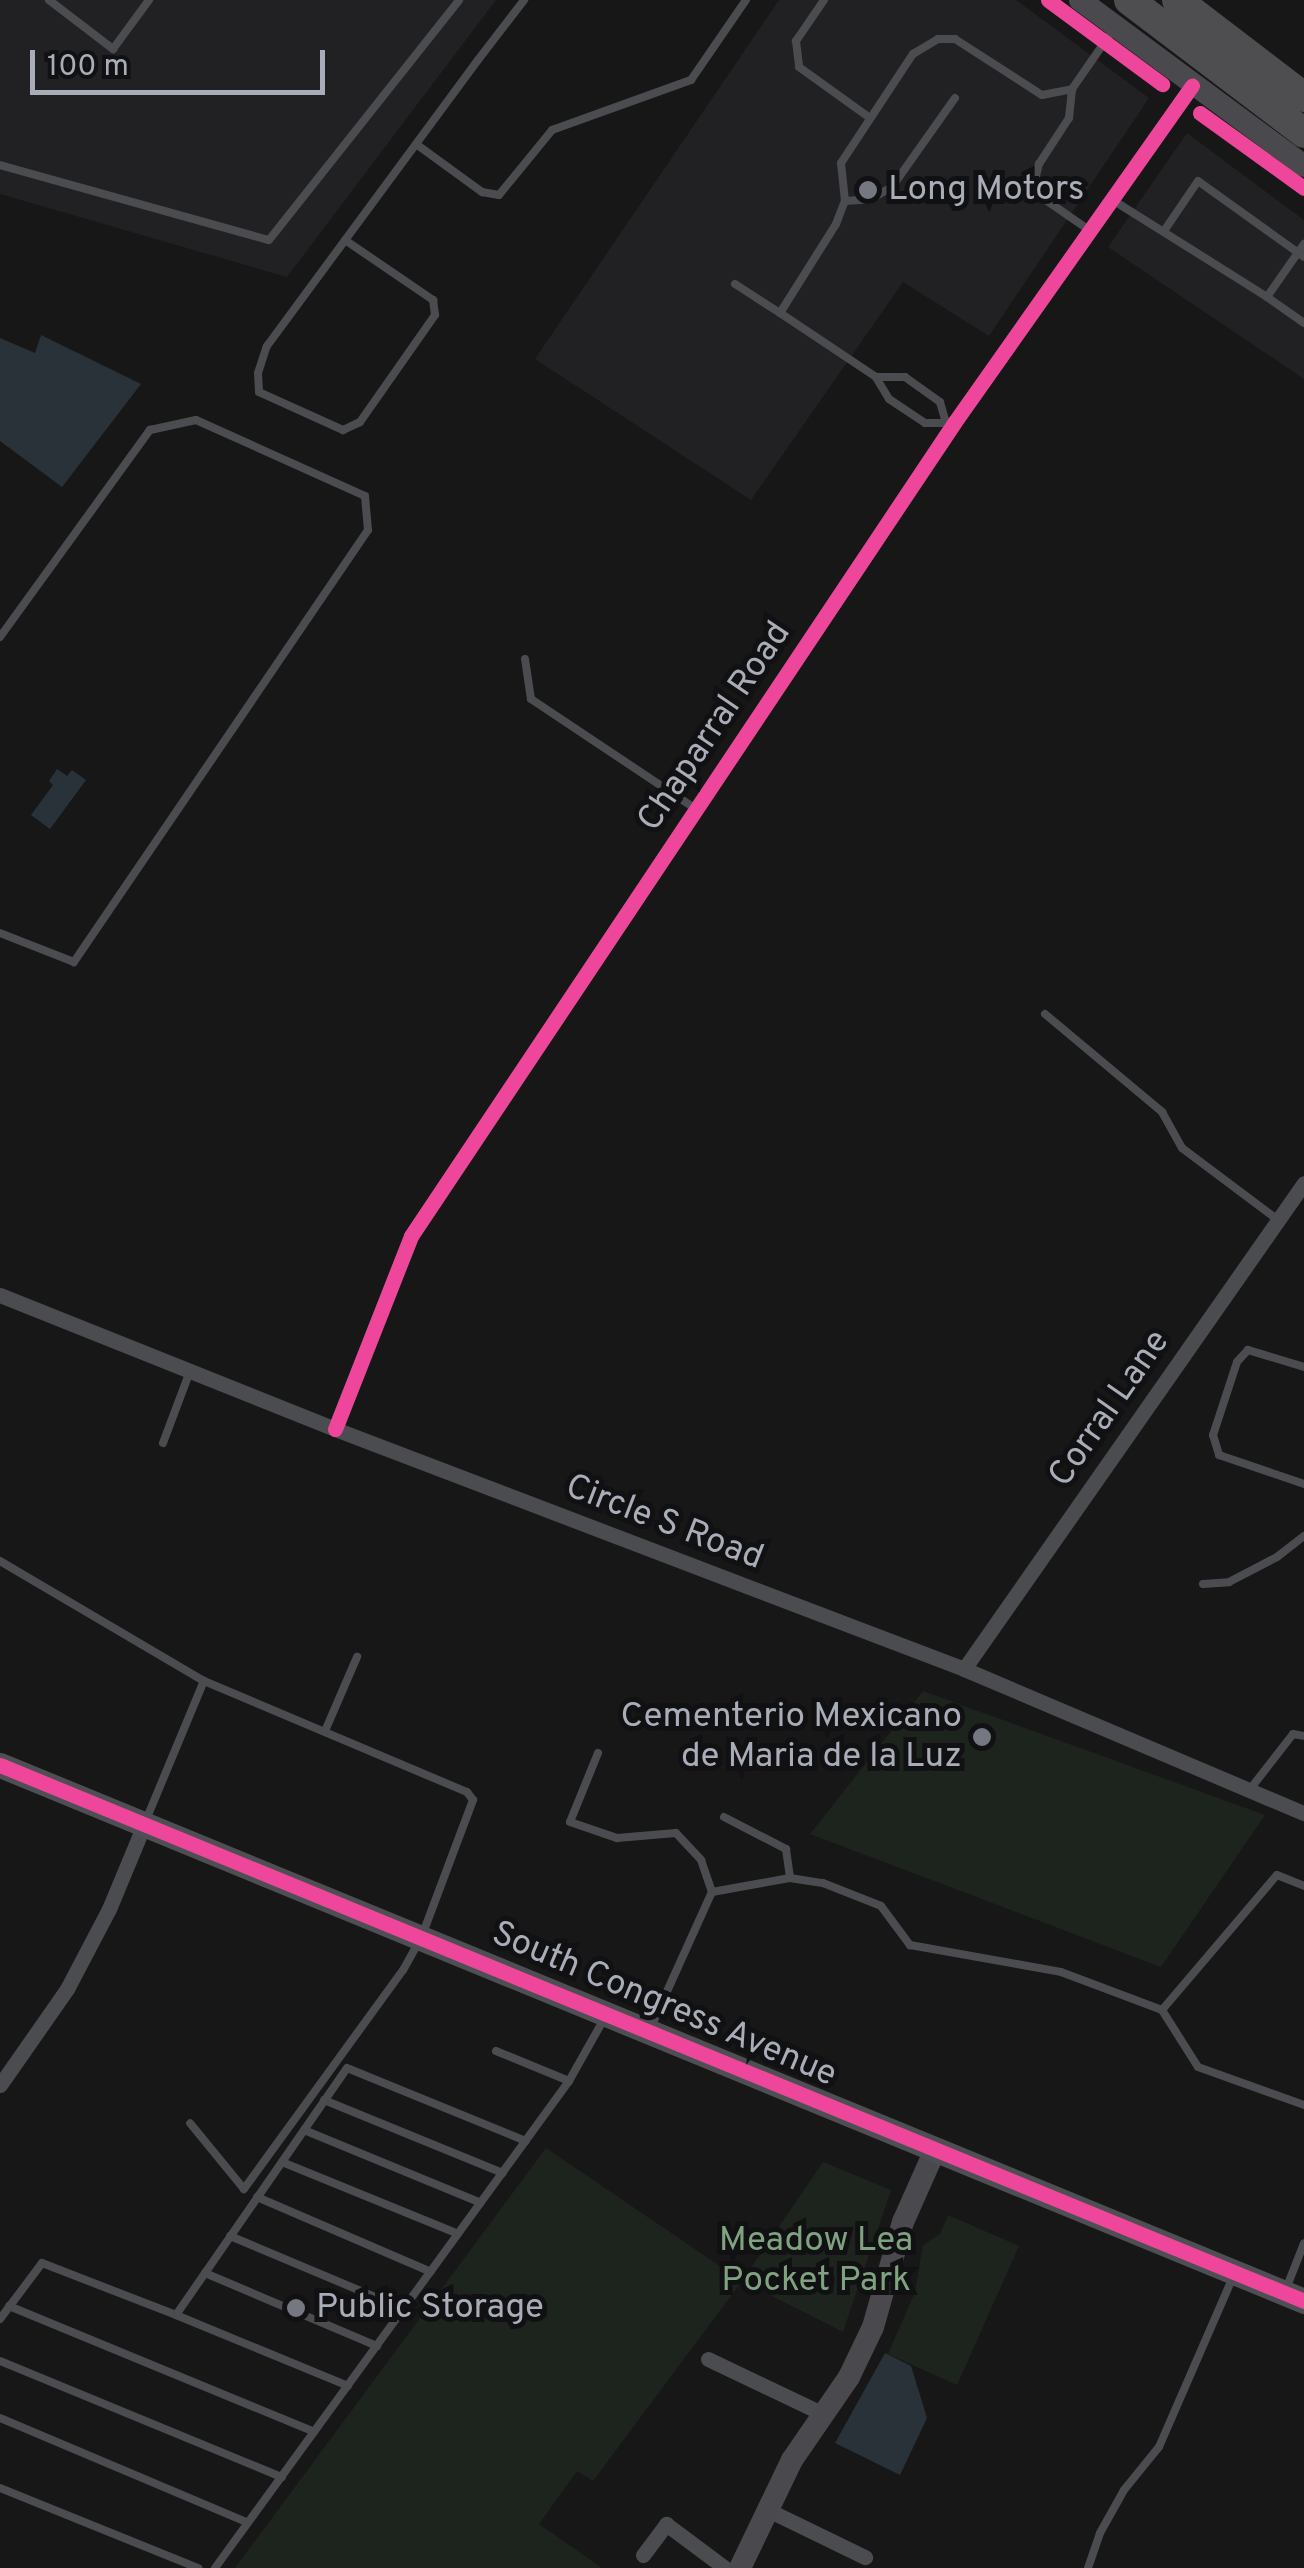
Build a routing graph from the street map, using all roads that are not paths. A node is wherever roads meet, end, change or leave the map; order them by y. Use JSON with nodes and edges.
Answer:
{"nodes":[{"id":1,"x":49,"y":0,"type":"edge"},
{"id":2,"x":149,"y":0,"type":"edge"},
{"id":3,"x":459,"y":0,"type":"edge"},
{"id":4,"x":524,"y":0,"type":"edge"},
{"id":5,"x":746,"y":0,"type":"edge"},
{"id":6,"x":824,"y":0,"type":"edge"},
{"id":7,"x":1080,"y":0,"type":"edge"},
{"id":8,"x":1176,"y":0,"type":"edge"},
{"id":9,"x":1122,"y":13,"type":"edge"},
{"id":10,"x":1192,"y":85,"type":"junction"},
{"id":11,"x":1072,"y":89,"type":"junction"},
{"id":12,"x":1304,"y":97,"type":"edge"},
{"id":13,"x":956,"y":98,"type":"dead end"},
{"id":14,"x":870,"y":118,"type":"junction"},
{"id":15,"x":1304,"y":132,"type":"edge"},
{"id":16,"x":416,"y":144,"type":"junction"},
{"id":17,"x":0,"y":165,"type":"edge"},
{"id":18,"x":1304,"y":166,"type":"edge"},
{"id":19,"x":1111,"y":200,"type":"junction"},
{"id":20,"x":845,"y":201,"type":"junction"},
{"id":21,"x":1089,"y":230,"type":"junction"},
{"id":22,"x":1164,"y":231,"type":"junction"},
{"id":23,"x":346,"y":240,"type":"junction"},
{"id":24,"x":1302,"y":252,"type":"edge"},
{"id":25,"x":735,"y":284,"type":"dead end"},
{"id":26,"x":1267,"y":296,"type":"junction"},
{"id":27,"x":780,"y":314,"type":"junction"},
{"id":28,"x":1304,"y":323,"type":"edge"},
{"id":29,"x":876,"y":377,"type":"junction"},
{"id":30,"x":950,"y":422,"type":"junction"},
{"id":31,"x":0,"y":636,"type":"edge"},
{"id":32,"x":525,"y":659,"type":"dead end"},
{"id":33,"x":696,"y":809,"type":"junction"},
{"id":34,"x":0,"y":932,"type":"edge"},
{"id":35,"x":1046,"y":1014,"type":"dead end"},
{"id":36,"x":1304,"y":1183,"type":"edge"},
{"id":37,"x":1278,"y":1220,"type":"junction"},
{"id":38,"x":0,"y":1295,"type":"edge"},
{"id":39,"x":1304,"y":1367,"type":"edge"},
{"id":40,"x":190,"y":1371,"type":"junction"},
{"id":41,"x":335,"y":1429,"type":"junction"},
{"id":42,"x":163,"y":1443,"type":"dead end"},
{"id":43,"x":1304,"y":1484,"type":"edge"},
{"id":44,"x":1304,"y":1536,"type":"edge"},
{"id":45,"x":0,"y":1560,"type":"edge"},
{"id":46,"x":1203,"y":1584,"type":"dead end"},
{"id":47,"x":357,"y":1657,"type":"dead end"},
{"id":48,"x":964,"y":1669,"type":"junction"},
{"id":49,"x":204,"y":1681,"type":"junction"},
{"id":50,"x":325,"y":1731,"type":"junction"},
{"id":51,"x":1304,"y":1736,"type":"edge"},
{"id":52,"x":598,"y":1754,"type":"dead end"},
{"id":53,"x":0,"y":1765,"type":"edge"},
{"id":54,"x":1249,"y":1790,"type":"junction"},
{"id":55,"x":1304,"y":1813,"type":"edge"},
{"id":56,"x":724,"y":1818,"type":"dead end"},
{"id":57,"x":144,"y":1826,"type":"junction"},
{"id":58,"x":790,"y":1878,"type":"junction"},
{"id":59,"x":1304,"y":1886,"type":"edge"},
{"id":60,"x":712,"y":1892,"type":"junction"},
{"id":61,"x":422,"y":1936,"type":"junction"},
{"id":62,"x":1162,"y":2010,"type":"junction"},
{"id":63,"x":606,"y":2015,"type":"junction"},
{"id":64,"x":649,"y":2033,"type":"junction"},
{"id":65,"x":496,"y":2051,"type":"dead end"},
{"id":66,"x":569,"y":2082,"type":"junction"},
{"id":67,"x":0,"y":2085,"type":"edge"},
{"id":68,"x":324,"y":2100,"type":"junction"},
{"id":69,"x":1304,"y":2105,"type":"edge"},
{"id":70,"x":190,"y":2123,"type":"dead end"},
{"id":71,"x":304,"y":2130,"type":"junction"},
{"id":72,"x":526,"y":2141,"type":"junction"},
{"id":73,"x":935,"y":2150,"type":"junction"},
{"id":74,"x":282,"y":2162,"type":"junction"},
{"id":75,"x":503,"y":2172,"type":"junction"},
{"id":76,"x":257,"y":2197,"type":"junction"},
{"id":77,"x":481,"y":2203,"type":"junction"},
{"id":78,"x":458,"y":2234,"type":"junction"},
{"id":79,"x":230,"y":2236,"type":"junction"},
{"id":80,"x":1304,"y":2243,"type":"edge"},
{"id":81,"x":431,"y":2272,"type":"junction"},
{"id":82,"x":1235,"y":2273,"type":"junction"},
{"id":83,"x":205,"y":2274,"type":"junction"},
{"id":84,"x":1294,"y":2298,"type":"edge"},
{"id":85,"x":9,"y":2306,"type":"junction"},
{"id":86,"x":404,"y":2309,"type":"junction"},
{"id":87,"x":176,"y":2315,"type":"junction"},
{"id":88,"x":0,"y":2319,"type":"edge"},
{"id":89,"x":377,"y":2346,"type":"junction"},
{"id":90,"x":708,"y":2359,"type":"dead end"},
{"id":91,"x":0,"y":2362,"type":"edge"},
{"id":92,"x":348,"y":2386,"type":"junction"},
{"id":93,"x":821,"y":2414,"type":"junction"},
{"id":94,"x":0,"y":2418,"type":"edge"},
{"id":95,"x":314,"y":2432,"type":"junction"},
{"id":96,"x":282,"y":2477,"type":"junction"},
{"id":97,"x":0,"y":2488,"type":"edge"},
{"id":98,"x":768,"y":2510,"type":"junction"},
{"id":99,"x":248,"y":2523,"type":"junction"},
{"id":100,"x":643,"y":2555,"type":"dead end"},
{"id":101,"x":865,"y":2557,"type":"dead end"},
{"id":102,"x":198,"y":2568,"type":"edge"},
{"id":103,"x":216,"y":2568,"type":"edge"},
{"id":104,"x":726,"y":2568,"type":"edge"},
{"id":105,"x":740,"y":2568,"type":"edge"},
{"id":106,"x":1088,"y":2568,"type":"edge"}],
"edges":[{"from":1,"to":2,"type":"lane"},
{"from":3,"to":17,"type":"lane"},
{"from":4,"to":16,"type":"lane"},
{"from":5,"to":16,"type":"lane"},
{"from":6,"to":14,"type":"lane"},
{"from":7,"to":9,"type":"street"},
{"from":8,"to":12,"type":"highway"},
{"from":9,"to":10,"type":"street"},
{"from":9,"to":11,"type":"lane"},
{"from":9,"to":15,"type":"highway"},
{"from":10,"to":18,"type":"street"},
{"from":10,"to":19,"type":"street","name":"Chaparral Road"},
{"from":11,"to":14,"type":"lane"},
{"from":11,"to":21,"type":"lane"},
{"from":13,"to":20,"type":"lane"},
{"from":14,"to":20,"type":"lane"},
{"from":16,"to":23,"type":"lane"},
{"from":19,"to":21,"type":"street","name":"Chaparral Road"},
{"from":19,"to":22,"type":"lane"},
{"from":20,"to":27,"type":"lane"},
{"from":21,"to":30,"type":"street","name":"Chaparral Road"},
{"from":22,"to":24,"type":"lane"},
{"from":22,"to":26,"type":"lane"},
{"from":23,"to":23,"type":"lane"},
{"from":24,"to":26,"type":"lane"},
{"from":25,"to":27,"type":"lane"},
{"from":26,"to":28,"type":"lane"},
{"from":27,"to":29,"type":"lane"},
{"from":29,"to":30,"type":"lane"},
{"from":29,"to":30,"type":"lane"},
{"from":30,"to":33,"type":"street","name":"Chaparral Road"},
{"from":31,"to":34,"type":"lane"},
{"from":32,"to":33,"type":"lane"},
{"from":33,"to":41,"type":"street","name":"Chaparral Road"},
{"from":35,"to":37,"type":"lane"},
{"from":36,"to":37,"type":"street","name":"Corral Lane"},
{"from":37,"to":48,"type":"street","name":"Corral Lane"},
{"from":38,"to":40,"type":"street","name":"Circle S Road"},
{"from":39,"to":43,"type":"lane"},
{"from":40,"to":41,"type":"street","name":"Circle S Road"},
{"from":40,"to":42,"type":"lane"},
{"from":41,"to":48,"type":"street","name":"Circle S Road"},
{"from":44,"to":46,"type":"lane"},
{"from":45,"to":49,"type":"lane"},
{"from":47,"to":50,"type":"lane"},
{"from":48,"to":54,"type":"street","name":"Circle S Road"},
{"from":49,"to":50,"type":"lane"},
{"from":49,"to":57,"type":"lane"},
{"from":50,"to":61,"type":"lane"},
{"from":51,"to":54,"type":"lane"},
{"from":52,"to":60,"type":"lane"},
{"from":53,"to":57,"type":"main road","name":"South Congress Avenue"},
{"from":54,"to":55,"type":"street","name":"Circle S Road"},
{"from":56,"to":58,"type":"lane"},
{"from":57,"to":61,"type":"main road","name":"South Congress Avenue"},
{"from":57,"to":67,"type":"street"},
{"from":58,"to":60,"type":"lane"},
{"from":58,"to":62,"type":"lane"},
{"from":59,"to":62,"type":"lane"},
{"from":60,"to":64,"type":"lane"},
{"from":61,"to":63,"type":"main road","name":"South Congress Avenue"},
{"from":61,"to":70,"type":"lane"},
{"from":62,"to":69,"type":"lane"},
{"from":63,"to":64,"type":"main road","name":"South Congress Avenue"},
{"from":63,"to":66,"type":"lane"},
{"from":64,"to":73,"type":"main road","name":"South Congress Avenue"},
{"from":65,"to":66,"type":"lane"},
{"from":66,"to":72,"type":"lane"},
{"from":68,"to":71,"type":"lane"},
{"from":68,"to":72,"type":"lane"},
{"from":68,"to":75,"type":"lane"},
{"from":71,"to":74,"type":"lane"},
{"from":71,"to":77,"type":"lane"},
{"from":72,"to":75,"type":"lane"},
{"from":73,"to":82,"type":"main road","name":"South Congress Avenue"},
{"from":73,"to":93,"type":"street"},
{"from":74,"to":76,"type":"lane"},
{"from":74,"to":78,"type":"lane"},
{"from":75,"to":77,"type":"lane"},
{"from":76,"to":79,"type":"lane"},
{"from":76,"to":81,"type":"lane"},
{"from":77,"to":78,"type":"lane"},
{"from":78,"to":81,"type":"lane"},
{"from":79,"to":83,"type":"lane"},
{"from":79,"to":86,"type":"lane"},
{"from":80,"to":84,"type":"lane"},
{"from":81,"to":86,"type":"lane"},
{"from":82,"to":84,"type":"main road","name":"South Congress Avenue"},
{"from":82,"to":106,"type":"lane"},
{"from":83,"to":87,"type":"lane"},
{"from":83,"to":89,"type":"lane"},
{"from":85,"to":87,"type":"lane"},
{"from":85,"to":88,"type":"lane"},
{"from":85,"to":95,"type":"lane"},
{"from":86,"to":89,"type":"lane"},
{"from":87,"to":92,"type":"lane"},
{"from":89,"to":92,"type":"lane"},
{"from":90,"to":93,"type":"street"},
{"from":91,"to":96,"type":"lane"},
{"from":92,"to":95,"type":"lane"},
{"from":93,"to":98,"type":"street"},
{"from":94,"to":99,"type":"lane"},
{"from":95,"to":96,"type":"lane"},
{"from":96,"to":99,"type":"lane"},
{"from":97,"to":102,"type":"lane"},
{"from":98,"to":101,"type":"street"},
{"from":98,"to":105,"type":"street"},
{"from":99,"to":103,"type":"lane"},
{"from":100,"to":104,"type":"street"}]}
